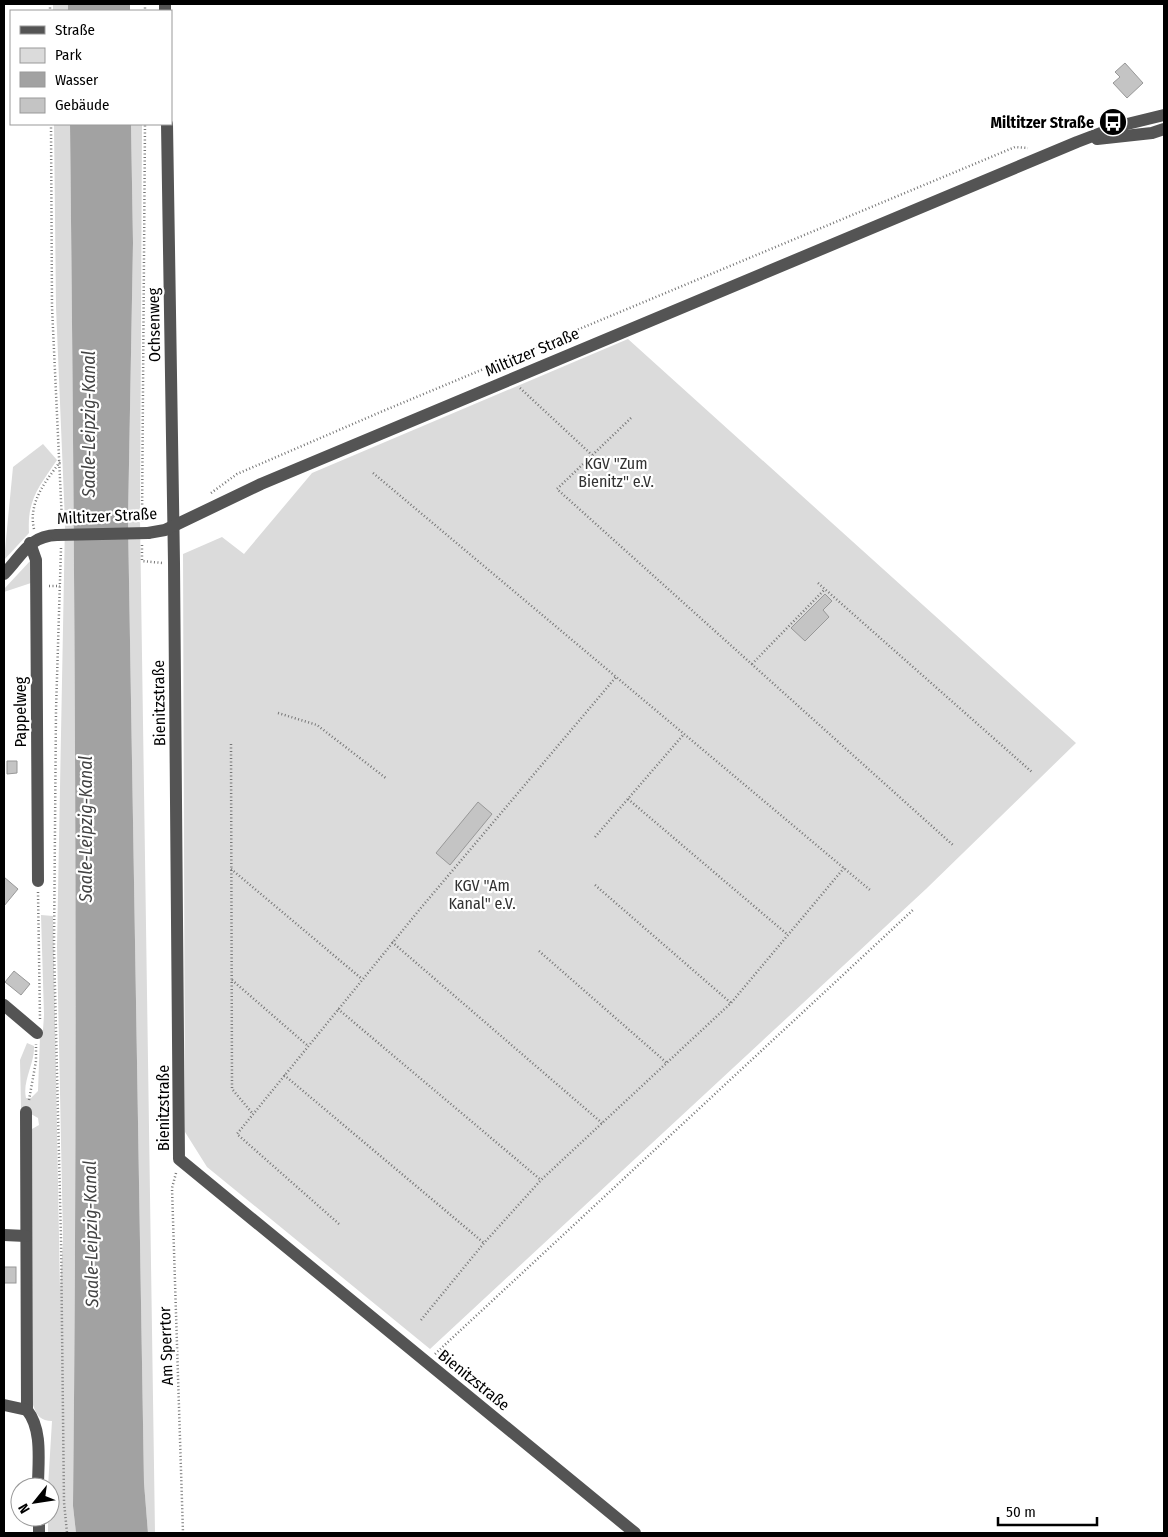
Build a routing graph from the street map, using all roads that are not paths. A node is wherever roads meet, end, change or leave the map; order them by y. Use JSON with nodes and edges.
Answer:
{"nodes":[{"id":1,"x":1164,"y":115,"type":"edge"},
{"id":2,"x":167,"y":125,"type":"edge"},
{"id":3,"x":1164,"y":130,"type":"edge"},
{"id":4,"x":1077,"y":142,"type":"junction"},
{"id":5,"x":173,"y":526,"type":"junction"},
{"id":6,"x":33,"y":542,"type":"junction"},
{"id":7,"x":4,"y":574,"type":"edge"},
{"id":8,"x":38,"y":881,"type":"road end"},
{"id":9,"x":4,"y":1005,"type":"edge"},
{"id":10,"x":37,"y":1033,"type":"road end"},
{"id":11,"x":26,"y":1112,"type":"road end"},
{"id":12,"x":4,"y":1235,"type":"edge"},
{"id":13,"x":26,"y":1236,"type":"junction"},
{"id":14,"x":4,"y":1404,"type":"edge"},
{"id":15,"x":27,"y":1410,"type":"junction"},
{"id":16,"x":38,"y":1477,"type":"edge"},
{"id":17,"x":635,"y":1533,"type":"edge"}],
"edges":[{"from":1,"to":4,"type":"street","name":"Miltitzer Straße"},
{"from":2,"to":5,"type":"street","name":"Ochsenweg"},
{"from":3,"to":4,"type":"street","name":"Miltitzer Straße"},
{"from":4,"to":5,"type":"street","name":"Miltitzer Straße"},
{"from":5,"to":6,"type":"street","name":"Miltitzer Straße","bridge":true},
{"from":5,"to":17,"type":"street","name":"Bienitzstraße"},
{"from":6,"to":7,"type":"street"},
{"from":6,"to":8,"type":"street","name":"Pappelweg"},
{"from":9,"to":10,"type":"street"},
{"from":11,"to":13,"type":"street"},
{"from":12,"to":13,"type":"street"},
{"from":13,"to":15,"type":"street"},
{"from":14,"to":15,"type":"street"},
{"from":15,"to":16,"type":"street"}]}
